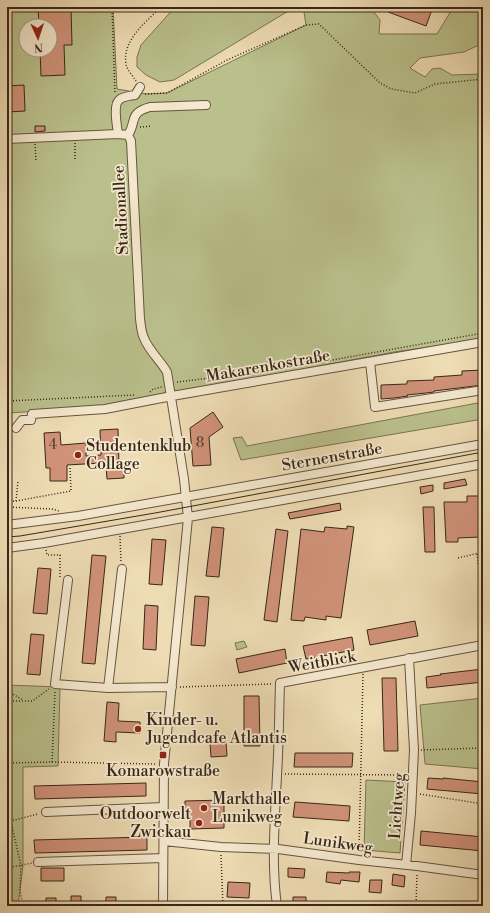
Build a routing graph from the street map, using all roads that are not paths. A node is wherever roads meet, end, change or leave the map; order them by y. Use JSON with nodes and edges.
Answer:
{"nodes":[{"id":1,"x":140,"y":87,"type":"road end"},
{"id":2,"x":206,"y":105,"type":"dead end"},
{"id":3,"x":118,"y":134,"type":"junction"},
{"id":4,"x":128,"y":136,"type":"junction"},
{"id":5,"x":7,"y":139,"type":"edge"},
{"id":6,"x":483,"y":342,"type":"edge"},
{"id":7,"x":370,"y":362,"type":"junction"},
{"id":8,"x":483,"y":390,"type":"edge"},
{"id":9,"x":172,"y":396,"type":"junction"},
{"id":10,"x":16,"y":428,"type":"dead end"},
{"id":11,"x":483,"y":444,"type":"edge"},
{"id":12,"x":483,"y":464,"type":"edge"},
{"id":13,"x":185,"y":497,"type":"junction"},
{"id":14,"x":188,"y":518,"type":"junction"},
{"id":15,"x":7,"y":525,"type":"edge"},
{"id":16,"x":7,"y":548,"type":"edge"},
{"id":17,"x":122,"y":568,"type":"road end"},
{"id":18,"x":68,"y":580,"type":"road end"},
{"id":19,"x":483,"y":645,"type":"edge"},
{"id":20,"x":409,"y":658,"type":"junction"},
{"id":21,"x":172,"y":687,"type":"junction"},
{"id":22,"x":108,"y":688,"type":"junction"},
{"id":23,"x":163,"y":807,"type":"junction"},
{"id":24,"x":46,"y":812,"type":"road end"},
{"id":25,"x":164,"y":841,"type":"junction"},
{"id":26,"x":273,"y":848,"type":"junction"},
{"id":27,"x":163,"y":858,"type":"junction"},
{"id":28,"x":38,"y":862,"type":"road end"},
{"id":29,"x":406,"y":865,"type":"junction"},
{"id":30,"x":483,"y":875,"type":"edge"},
{"id":31,"x":163,"y":906,"type":"edge"},
{"id":32,"x":277,"y":906,"type":"edge"}],
"edges":[{"from":1,"to":3,"type":"street"},
{"from":2,"to":4,"type":"street"},
{"from":3,"to":4,"type":"street"},
{"from":3,"to":5,"type":"street"},
{"from":4,"to":9,"type":"street","name":"Stadionallee"},
{"from":6,"to":7,"type":"street","name":"Makarenkostraße"},
{"from":7,"to":8,"type":"street"},
{"from":7,"to":9,"type":"street","name":"Makarenkostraße"},
{"from":9,"to":10,"type":"street","name":"Makarenkostraße"},
{"from":9,"to":13,"type":"street"},
{"from":11,"to":13,"type":"street","name":"Sternenstraße"},
{"from":12,"to":14,"type":"street"},
{"from":13,"to":14,"type":"street"},
{"from":13,"to":15,"type":"street","name":"Sternenstraße"},
{"from":14,"to":16,"type":"street"},
{"from":14,"to":21,"type":"street"},
{"from":17,"to":22,"type":"street"},
{"from":18,"to":22,"type":"street"},
{"from":19,"to":20,"type":"street","name":"Weitblick"},
{"from":20,"to":26,"type":"street","name":"Weitblick"},
{"from":20,"to":29,"type":"street","name":"Lichtweg"},
{"from":21,"to":22,"type":"street"},
{"from":21,"to":23,"type":"street"},
{"from":23,"to":24,"type":"street"},
{"from":23,"to":25,"type":"street"},
{"from":25,"to":26,"type":"street","name":"Lunikweg"},
{"from":25,"to":27,"type":"street"},
{"from":26,"to":29,"type":"street","name":"Lunikweg"},
{"from":26,"to":32,"type":"street","name":"Weitblick"},
{"from":27,"to":28,"type":"street"},
{"from":27,"to":31,"type":"street"},
{"from":29,"to":30,"type":"street","name":"Lunikweg"}]}
